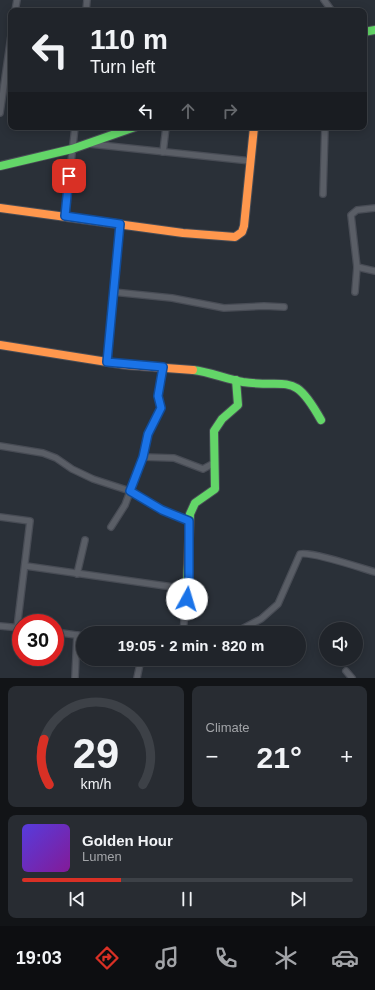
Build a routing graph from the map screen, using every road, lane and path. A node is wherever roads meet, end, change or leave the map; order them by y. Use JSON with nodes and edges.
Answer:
{"nodes":[{"id":1,"x":8,"y":57,"type":"edge"},
{"id":2,"x":0,"y":113,"type":"edge"},
{"id":3,"x":75,"y":130,"type":"edge"},
{"id":4,"x":127,"y":130,"type":"edge"},
{"id":5,"x":166,"y":130,"type":"edge"},
{"id":6,"x":254,"y":130,"type":"edge"},
{"id":7,"x":325,"y":130,"type":"edge"},
{"id":8,"x":88,"y":144,"type":"junction"},
{"id":9,"x":72,"y":149,"type":"junction"},
{"id":10,"x":163,"y":152,"type":"junction"},
{"id":11,"x":251,"y":161,"type":"junction"},
{"id":12,"x":0,"y":166,"type":"edge"},
{"id":13,"x":323,"y":194,"type":"dead end"},
{"id":14,"x":0,"y":208,"type":"edge"},
{"id":15,"x":375,"y":208,"type":"edge"},
{"id":16,"x":65,"y":216,"type":"junction"},
{"id":17,"x":120,"y":224,"type":"junction"},
{"id":18,"x":357,"y":267,"type":"junction"},
{"id":19,"x":375,"y":271,"type":"edge"},
{"id":20,"x":113,"y":292,"type":"junction"},
{"id":21,"x":355,"y":292,"type":"dead end"},
{"id":22,"x":284,"y":307,"type":"dead end"},
{"id":23,"x":0,"y":345,"type":"edge"},
{"id":24,"x":107,"y":362,"type":"junction"},
{"id":25,"x":163,"y":367,"type":"junction"},
{"id":26,"x":236,"y":380,"type":"junction"},
{"id":27,"x":321,"y":420,"type":"dead end"},
{"id":28,"x":0,"y":446,"type":"edge"},
{"id":29,"x":143,"y":457,"type":"junction"},
{"id":30,"x":214,"y":463,"type":"junction"},
{"id":31,"x":130,"y":491,"type":"junction"},
{"id":32,"x":0,"y":517,"type":"edge"},
{"id":33,"x":189,"y":521,"type":"junction"},
{"id":34,"x":111,"y":527,"type":"dead end"},
{"id":35,"x":85,"y":540,"type":"dead end"},
{"id":36,"x":26,"y":566,"type":"junction"},
{"id":37,"x":375,"y":572,"type":"edge"},
{"id":38,"x":77,"y":574,"type":"junction"},
{"id":39,"x":187,"y":589,"type":"junction"},
{"id":40,"x":21,"y":614,"type":"edge"},
{"id":41,"x":0,"y":626,"type":"edge"},
{"id":42,"x":184,"y":626,"type":"edge"},
{"id":43,"x":248,"y":626,"type":"edge"},
{"id":44,"x":12,"y":627,"type":"edge"},
{"id":45,"x":64,"y":633,"type":"edge"},
{"id":46,"x":76,"y":635,"type":"edge"},
{"id":47,"x":76,"y":666,"type":"edge"},
{"id":48,"x":140,"y":666,"type":"edge"},
{"id":49,"x":346,"y":671,"type":"dead end"},
{"id":50,"x":75,"y":678,"type":"edge"},
{"id":51,"x":137,"y":678,"type":"edge"},
{"id":52,"x":352,"y":678,"type":"edge"}],
"edges":[{"from":1,"to":2,"type":"street"},
{"from":3,"to":9,"type":"street"},
{"from":4,"to":8,"type":"street"},
{"from":5,"to":10,"type":"street"},
{"from":6,"to":11,"type":"street"},
{"from":7,"to":13,"type":"street"},
{"from":8,"to":9,"type":"street"},
{"from":8,"to":10,"type":"street"},
{"from":9,"to":12,"type":"street"},
{"from":9,"to":16,"type":"street"},
{"from":10,"to":11,"type":"street"},
{"from":11,"to":17,"type":"street"},
{"from":14,"to":16,"type":"street"},
{"from":15,"to":18,"type":"street"},
{"from":16,"to":17,"type":"street"},
{"from":17,"to":20,"type":"street"},
{"from":18,"to":19,"type":"street"},
{"from":18,"to":21,"type":"street"},
{"from":20,"to":22,"type":"street"},
{"from":20,"to":24,"type":"street"},
{"from":23,"to":24,"type":"street"},
{"from":24,"to":25,"type":"street"},
{"from":25,"to":26,"type":"street"},
{"from":25,"to":29,"type":"street"},
{"from":26,"to":27,"type":"street"},
{"from":26,"to":30,"type":"street"},
{"from":28,"to":31,"type":"street"},
{"from":29,"to":30,"type":"street"},
{"from":29,"to":31,"type":"street"},
{"from":30,"to":33,"type":"street"},
{"from":31,"to":33,"type":"street"},
{"from":31,"to":34,"type":"street"},
{"from":32,"to":36,"type":"street"},
{"from":33,"to":39,"type":"street"},
{"from":35,"to":38,"type":"street"},
{"from":36,"to":38,"type":"street"},
{"from":36,"to":40,"type":"street"},
{"from":37,"to":43,"type":"street"},
{"from":38,"to":39,"type":"street"},
{"from":39,"to":42,"type":"street"},
{"from":41,"to":44,"type":"street"},
{"from":45,"to":46,"type":"street"},
{"from":47,"to":50,"type":"street"},
{"from":48,"to":51,"type":"street"},
{"from":49,"to":52,"type":"street"}]}
